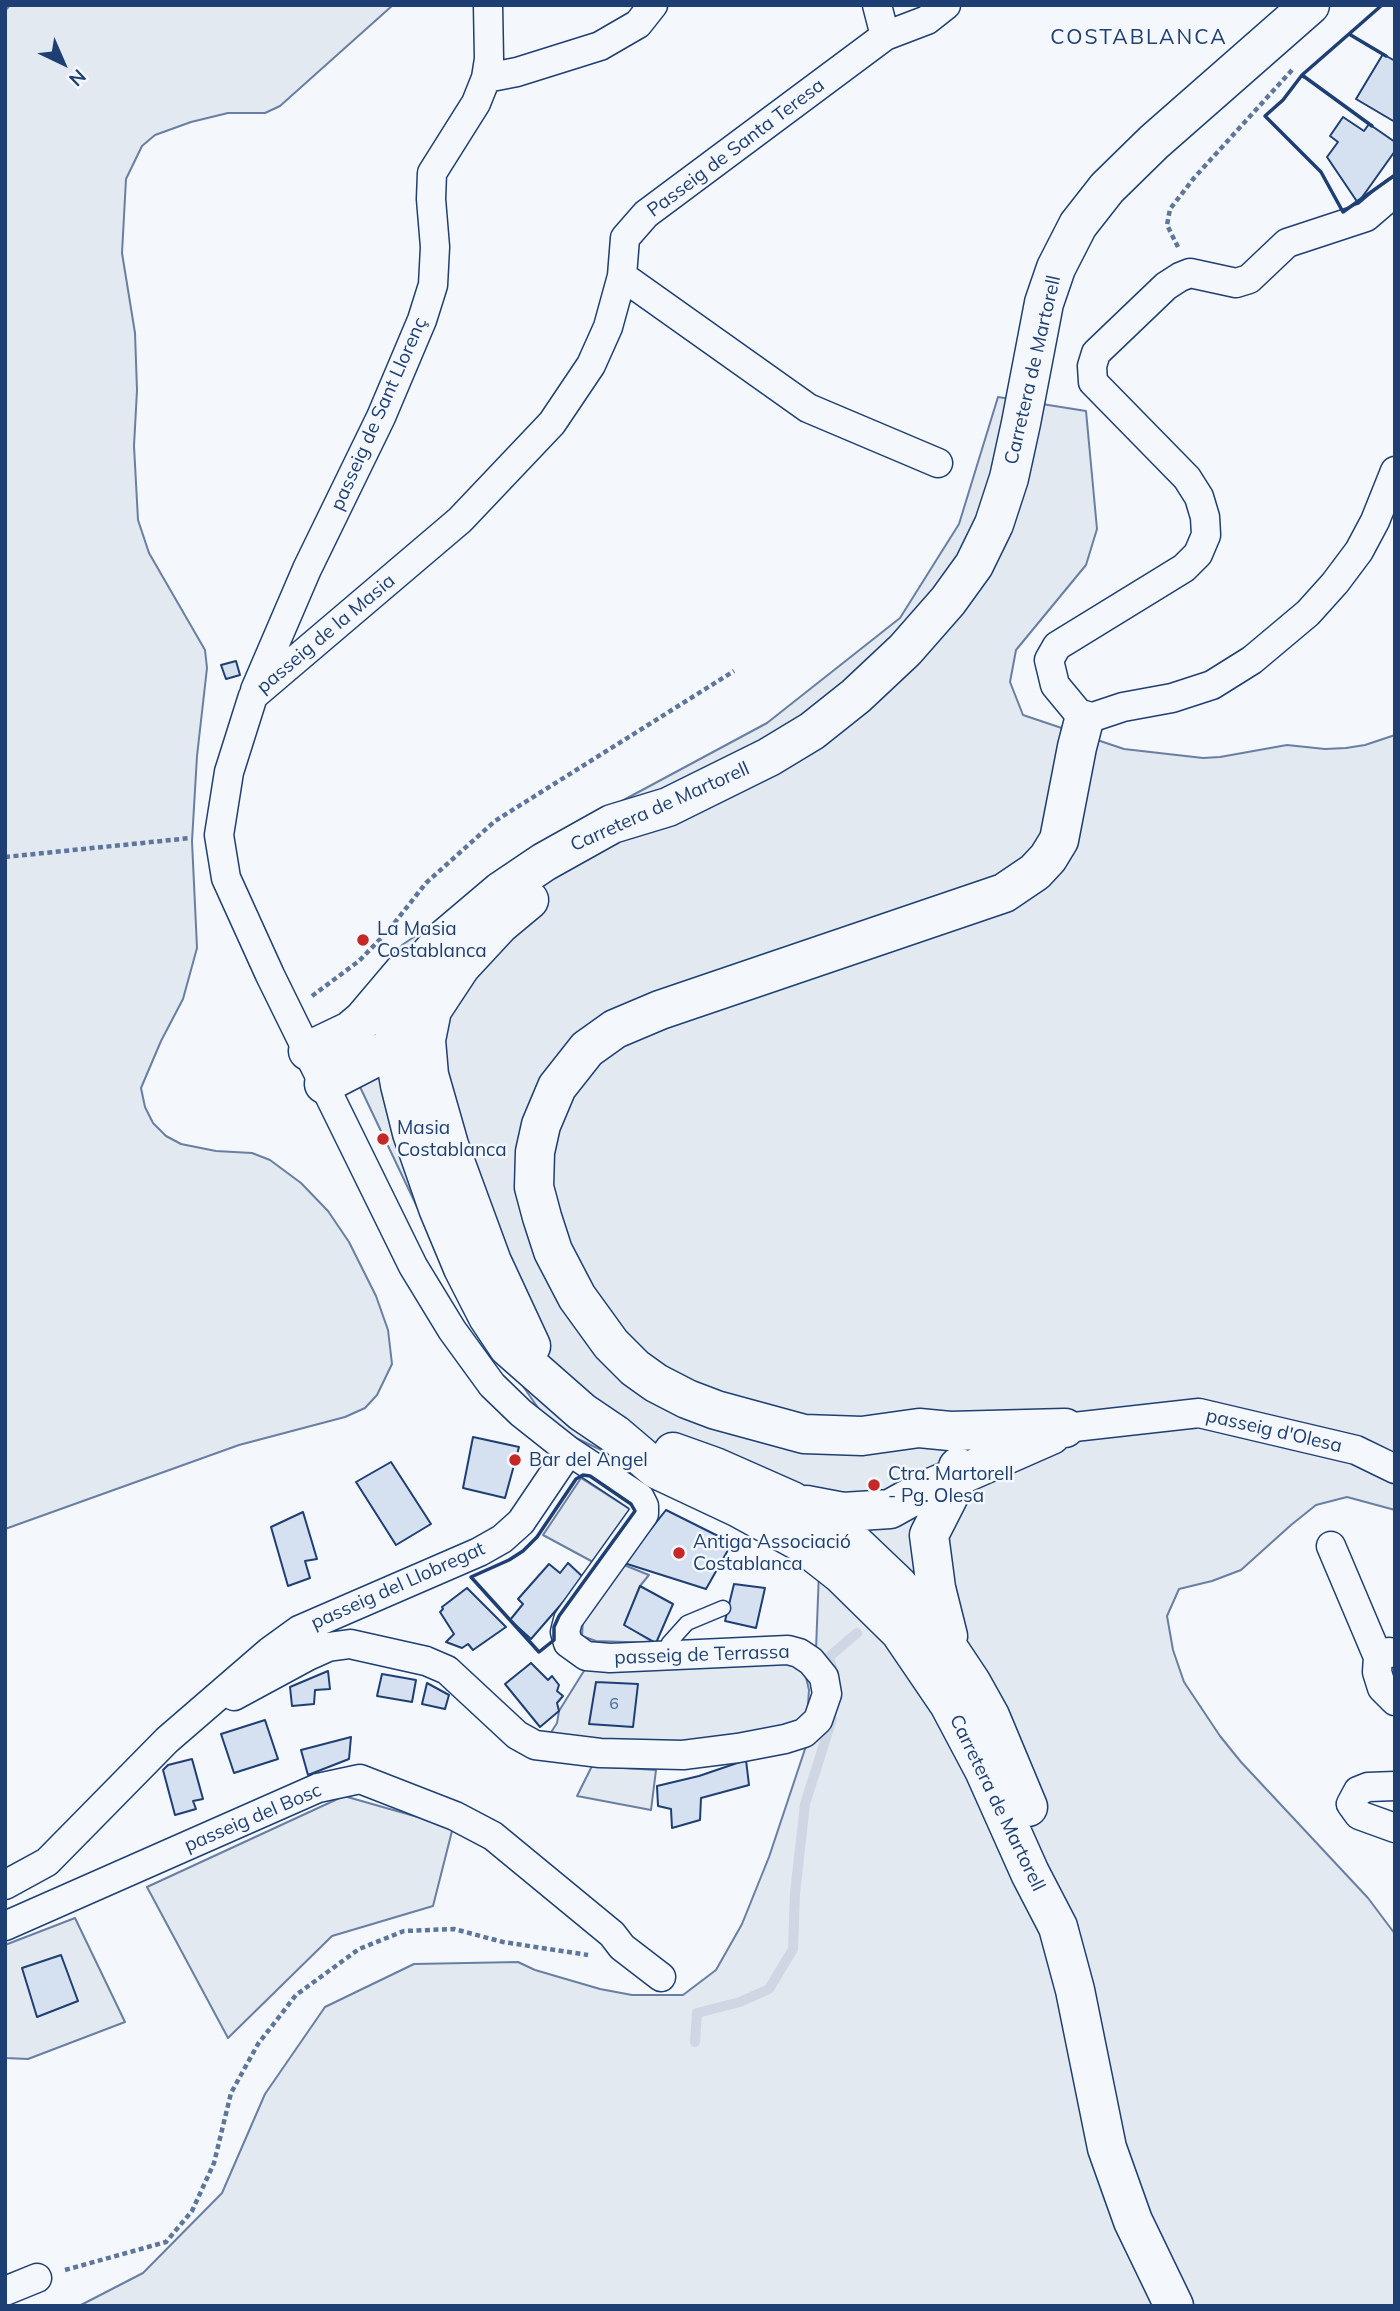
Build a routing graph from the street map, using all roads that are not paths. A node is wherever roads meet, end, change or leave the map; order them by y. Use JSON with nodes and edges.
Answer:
{"nodes":[{"id":1,"x":488,"y":5,"type":"edge"},
{"id":2,"x":653,"y":5,"type":"edge"},
{"id":3,"x":877,"y":5,"type":"edge"},
{"id":4,"x":946,"y":5,"type":"edge"},
{"id":5,"x":1310,"y":5,"type":"edge"},
{"id":6,"x":885,"y":36,"type":"junction"},
{"id":7,"x":486,"y":78,"type":"junction"},
{"id":8,"x":1395,"y":192,"type":"edge"},
{"id":9,"x":622,"y":276,"type":"junction"},
{"id":10,"x":938,"y":463,"type":"dead end"},
{"id":11,"x":1395,"y":471,"type":"edge"},
{"id":12,"x":253,"y":696,"type":"junction"},
{"id":13,"x":1084,"y":720,"type":"junction"},
{"id":14,"x":668,"y":807,"type":"junction"},
{"id":15,"x":442,"y":941,"type":"junction"},
{"id":16,"x":447,"y":985,"type":"junction"},
{"id":17,"x":350,"y":1031,"type":"junction"},
{"id":18,"x":393,"y":1045,"type":"junction"},
{"id":19,"x":316,"y":1068,"type":"junction"},
{"id":20,"x":449,"y":1145,"type":"junction"},
{"id":21,"x":549,"y":1384,"type":"junction"},
{"id":22,"x":1065,"y":1428,"type":"junction"},
{"id":23,"x":950,"y":1431,"type":"junction"},
{"id":24,"x":616,"y":1436,"type":"junction"},
{"id":25,"x":569,"y":1451,"type":"junction"},
{"id":26,"x":1395,"y":1469,"type":"edge"},
{"id":27,"x":959,"y":1476,"type":"junction"},
{"id":28,"x":792,"y":1501,"type":"junction"},
{"id":29,"x":890,"y":1509,"type":"junction"},
{"id":30,"x":929,"y":1535,"type":"junction"},
{"id":31,"x":799,"y":1541,"type":"junction"},
{"id":32,"x":1331,"y":1546,"type":"dead end"},
{"id":33,"x":875,"y":1562,"type":"junction"},
{"id":34,"x":723,"y":1608,"type":"dead end"},
{"id":35,"x":900,"y":1632,"type":"junction"},
{"id":36,"x":952,"y":1652,"type":"junction"},
{"id":37,"x":1386,"y":1655,"type":"edge"},
{"id":38,"x":664,"y":1657,"type":"junction"},
{"id":39,"x":1395,"y":1701,"type":"edge"},
{"id":40,"x":194,"y":1716,"type":"junction"},
{"id":41,"x":1395,"y":1786,"type":"edge"},
{"id":42,"x":1395,"y":1828,"type":"edge"},
{"id":43,"x":7,"y":1886,"type":"edge"},
{"id":44,"x":7,"y":1925,"type":"edge"},
{"id":45,"x":1058,"y":1927,"type":"junction"},
{"id":46,"x":662,"y":1978,"type":"dead end"},
{"id":47,"x":37,"y":2278,"type":"road end"},
{"id":48,"x":5,"y":2291,"type":"edge"},
{"id":49,"x":1174,"y":2306,"type":"edge"}],
"edges":[{"from":1,"to":7,"type":"street","name":"passeig de Sant Llorenç"},
{"from":2,"to":7,"type":"street"},
{"from":3,"to":6,"type":"street"},
{"from":4,"to":6,"type":"street","name":"Passeig de Santa Teresa"},
{"from":5,"to":14,"type":"main road","name":"Carretera de Martorell"},
{"from":6,"to":9,"type":"street","name":"Passeig de Santa Teresa"},
{"from":7,"to":12,"type":"street","name":"passeig de Sant Llorenç"},
{"from":8,"to":13,"type":"street"},
{"from":9,"to":10,"type":"street"},
{"from":9,"to":12,"type":"street","name":"passeig de la Masia"},
{"from":11,"to":13,"type":"street"},
{"from":12,"to":19,"type":"street","name":"passeig de la Masia"},
{"from":13,"to":23,"type":"main road"},
{"from":14,"to":15,"type":"main road","name":"Carretera de Martorell"},
{"from":14,"to":16,"type":"main road"},
{"from":15,"to":17,"type":"main road"},
{"from":15,"to":18,"type":"main road","name":"Carretera de Martorell"},
{"from":16,"to":18,"type":"main road"},
{"from":16,"to":20,"type":"main road"},
{"from":17,"to":18,"type":"main road"},
{"from":17,"to":19,"type":"main road"},
{"from":18,"to":19,"type":"main road"},
{"from":18,"to":20,"type":"main road"},
{"from":18,"to":21,"type":"main road","name":"Carretera de Martorell"},
{"from":19,"to":25,"type":"street"},
{"from":20,"to":21,"type":"main road"},
{"from":21,"to":24,"type":"main road","name":"Carretera de Martorell"},
{"from":22,"to":23,"type":"main road"},
{"from":22,"to":26,"type":"street","name":"passeig d'Olesa"},
{"from":22,"to":27,"type":"main road"},
{"from":23,"to":27,"type":"main road"},
{"from":24,"to":28,"type":"main road"},
{"from":24,"to":31,"type":"main road","name":"Carretera de Martorell"},
{"from":25,"to":38,"type":"street","name":"passeig de Terrassa"},
{"from":25,"to":40,"type":"street","name":"passeig del Llobregat"},
{"from":27,"to":29,"type":"main road"},
{"from":27,"to":30,"type":"main road"},
{"from":28,"to":29,"type":"main road"},
{"from":28,"to":33,"type":"main road"},
{"from":29,"to":33,"type":"main road"},
{"from":30,"to":33,"type":"main road"},
{"from":30,"to":36,"type":"main road"},
{"from":31,"to":33,"type":"main road"},
{"from":31,"to":35,"type":"main road","name":"Carretera de Martorell"},
{"from":32,"to":37,"type":"street"},
{"from":33,"to":35,"type":"main road"},
{"from":33,"to":36,"type":"main road"},
{"from":34,"to":38,"type":"lane"},
{"from":35,"to":45,"type":"main road","name":"Carretera de Martorell"},
{"from":36,"to":45,"type":"main road"},
{"from":37,"to":39,"type":"street"},
{"from":38,"to":40,"type":"street","name":"passeig de Terrassa"},
{"from":40,"to":43,"type":"street","name":"passeig del Llobregat"},
{"from":41,"to":42,"type":"street"},
{"from":43,"to":44,"type":"street"},
{"from":44,"to":46,"type":"street","name":"passeig del Bosc"},
{"from":45,"to":49,"type":"main road","name":"Carretera de Martorell"},
{"from":47,"to":48,"type":"street"}]}
